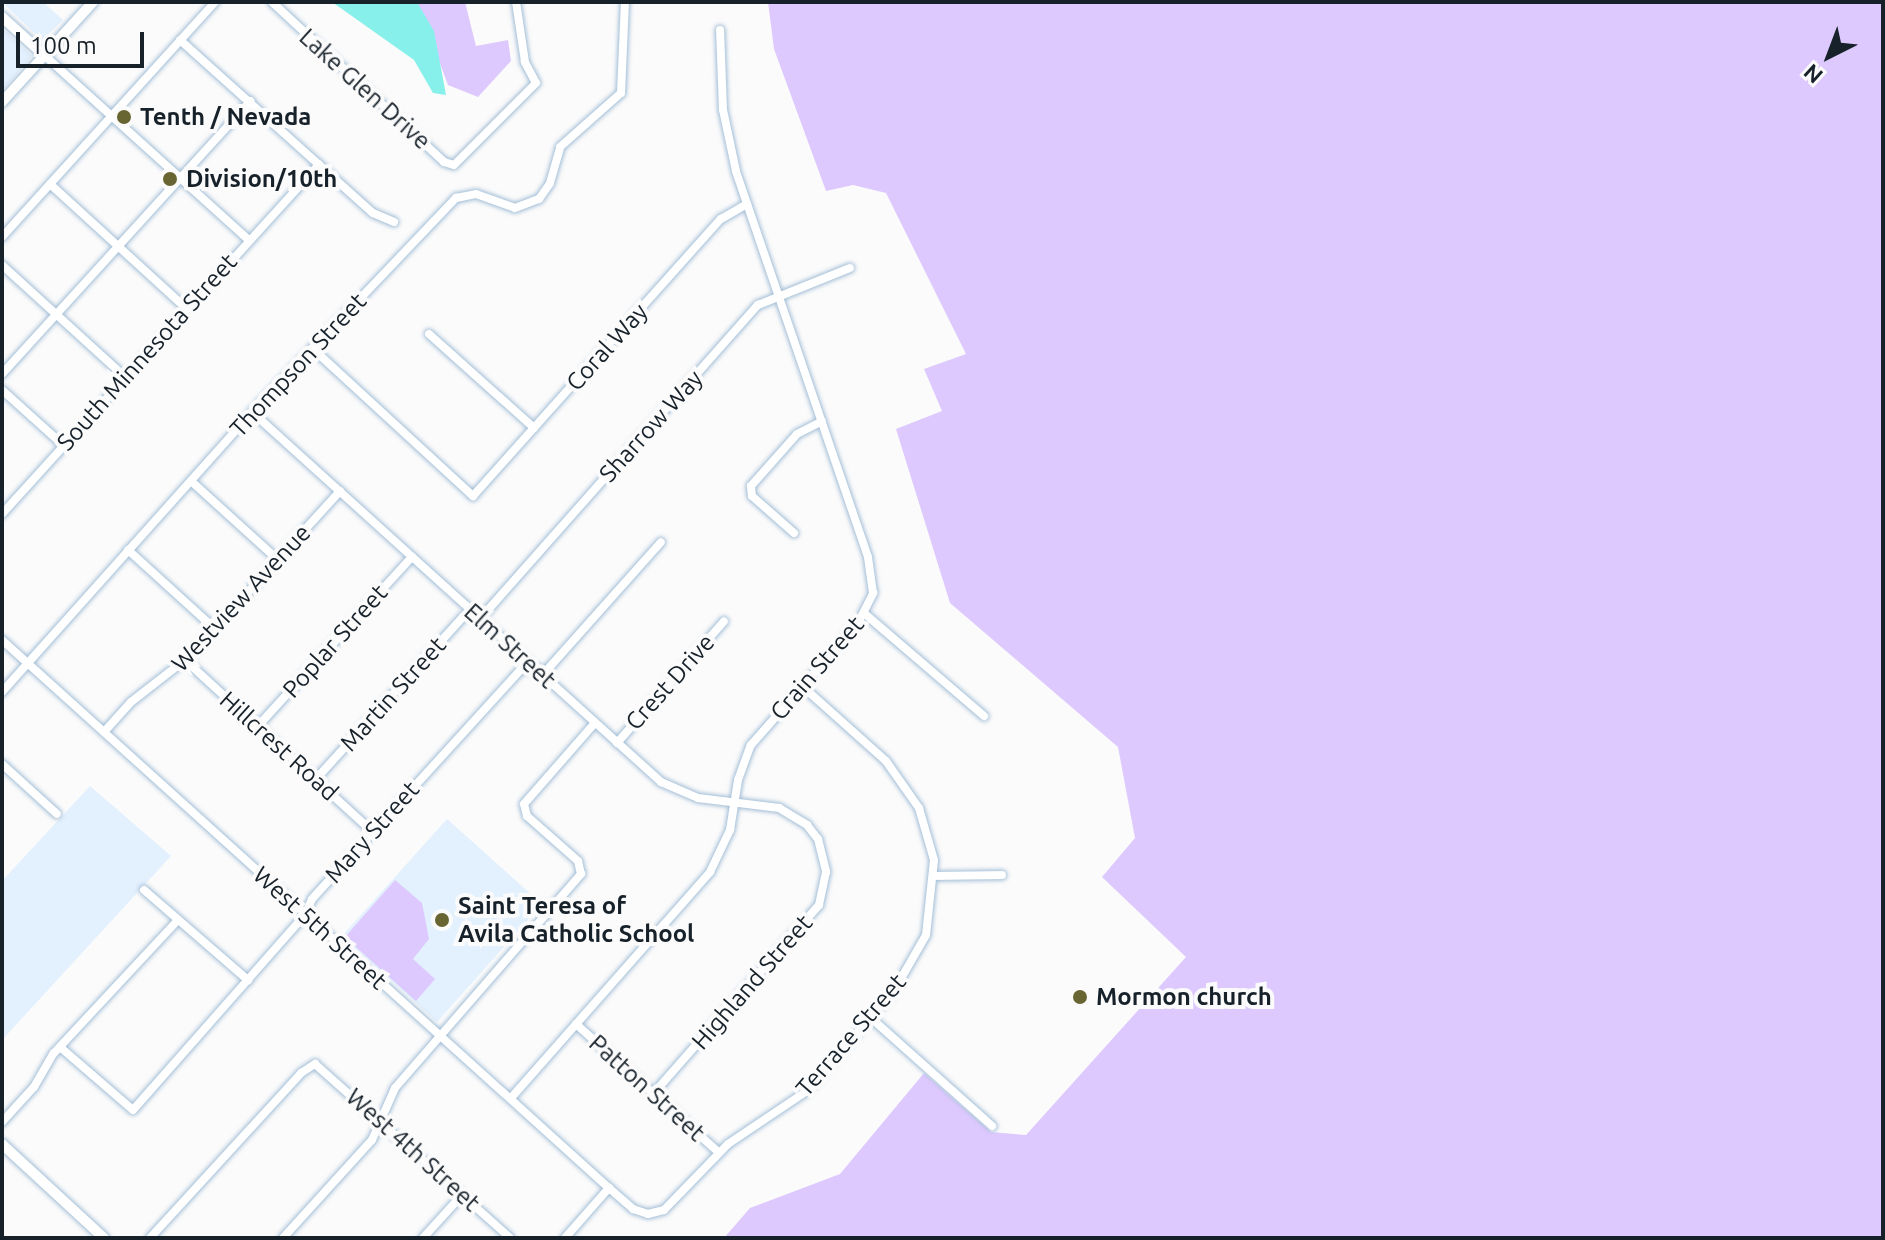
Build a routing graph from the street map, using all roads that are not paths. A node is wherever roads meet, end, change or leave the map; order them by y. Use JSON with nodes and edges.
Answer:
{"nodes":[{"id":1,"x":93,"y":2,"type":"edge"},
{"id":2,"x":215,"y":2,"type":"edge"},
{"id":3,"x":272,"y":2,"type":"edge"},
{"id":4,"x":516,"y":2,"type":"edge"},
{"id":5,"x":625,"y":2,"type":"edge"},
{"id":6,"x":2,"y":17,"type":"edge"},
{"id":7,"x":720,"y":30,"type":"dead end"},
{"id":8,"x":180,"y":40,"type":"junction"},
{"id":9,"x":44,"y":55,"type":"junction"},
{"id":10,"x":250,"y":101,"type":"junction"},
{"id":11,"x":2,"y":102,"type":"edge"},
{"id":12,"x":112,"y":116,"type":"junction"},
{"id":13,"x":319,"y":164,"type":"junction"},
{"id":14,"x":180,"y":178,"type":"junction"},
{"id":15,"x":50,"y":184,"type":"junction"},
{"id":16,"x":747,"y":204,"type":"junction"},
{"id":17,"x":394,"y":222,"type":"dead end"},
{"id":18,"x":2,"y":237,"type":"edge"},
{"id":19,"x":249,"y":240,"type":"junction"},
{"id":20,"x":118,"y":246,"type":"junction"},
{"id":21,"x":2,"y":265,"type":"edge"},
{"id":22,"x":850,"y":268,"type":"dead end"},
{"id":23,"x":779,"y":294,"type":"junction"},
{"id":24,"x":187,"y":309,"type":"junction"},
{"id":25,"x":56,"y":315,"type":"junction"},
{"id":26,"x":429,"y":334,"type":"dead end"},
{"id":27,"x":312,"y":348,"type":"junction"},
{"id":28,"x":2,"y":374,"type":"edge"},
{"id":29,"x":125,"y":377,"type":"junction"},
{"id":30,"x":2,"y":390,"type":"edge"},
{"id":31,"x":252,"y":412,"type":"junction"},
{"id":32,"x":822,"y":421,"type":"junction"},
{"id":33,"x":534,"y":428,"type":"junction"},
{"id":34,"x":63,"y":445,"type":"junction"},
{"id":35,"x":191,"y":481,"type":"junction"},
{"id":36,"x":340,"y":491,"type":"junction"},
{"id":37,"x":2,"y":514,"type":"edge"},
{"id":38,"x":794,"y":533,"type":"dead end"},
{"id":39,"x":661,"y":542,"type":"dead end"},
{"id":40,"x":128,"y":550,"type":"junction"},
{"id":41,"x":412,"y":557,"type":"junction"},
{"id":42,"x":278,"y":560,"type":"junction"},
{"id":43,"x":474,"y":613,"type":"junction"},
{"id":44,"x":865,"y":614,"type":"junction"},
{"id":45,"x":724,"y":621,"type":"dead end"},
{"id":46,"x":215,"y":629,"type":"junction"},
{"id":47,"x":2,"y":640,"type":"edge"},
{"id":48,"x":185,"y":660,"type":"junction"},
{"id":49,"x":28,"y":664,"type":"junction"},
{"id":50,"x":534,"y":668,"type":"junction"},
{"id":51,"x":802,"y":686,"type":"junction"},
{"id":52,"x":2,"y":692,"type":"edge"},
{"id":53,"x":984,"y":716,"type":"dead end"},
{"id":54,"x":594,"y":724,"type":"junction"},
{"id":55,"x":258,"y":726,"type":"junction"},
{"id":56,"x":104,"y":732,"type":"junction"},
{"id":57,"x":617,"y":743,"type":"junction"},
{"id":58,"x":2,"y":764,"type":"edge"},
{"id":59,"x":316,"y":779,"type":"junction"},
{"id":60,"x":735,"y":802,"type":"junction"},
{"id":61,"x":57,"y":814,"type":"dead end"},
{"id":62,"x":799,"y":819,"type":"joint"},
{"id":63,"x":373,"y":832,"type":"junction"},
{"id":64,"x":1002,"y":875,"type":"dead end"},
{"id":65,"x":935,"y":876,"type":"junction"},
{"id":66,"x":144,"y":890,"type":"dead end"},
{"id":67,"x":305,"y":915,"type":"junction"},
{"id":68,"x":178,"y":920,"type":"junction"},
{"id":69,"x":248,"y":980,"type":"junction"},
{"id":70,"x":872,"y":1019,"type":"junction"},
{"id":71,"x":576,"y":1024,"type":"junction"},
{"id":72,"x":439,"y":1034,"type":"junction"},
{"id":73,"x":60,"y":1047,"type":"junction"},
{"id":74,"x":653,"y":1094,"type":"junction"},
{"id":75,"x":511,"y":1098,"type":"junction"},
{"id":76,"x":380,"y":1120,"type":"junction"},
{"id":77,"x":2,"y":1122,"type":"edge"},
{"id":78,"x":992,"y":1126,"type":"dead end"},
{"id":79,"x":2,"y":1144,"type":"edge"},
{"id":80,"x":718,"y":1152,"type":"junction"},
{"id":81,"x":609,"y":1188,"type":"junction"},
{"id":82,"x":462,"y":1195,"type":"junction"},
{"id":83,"x":640,"y":1213,"type":"joint"},
{"id":84,"x":100,"y":1237,"type":"edge"},
{"id":85,"x":150,"y":1238,"type":"edge"},
{"id":86,"x":283,"y":1238,"type":"edge"},
{"id":87,"x":423,"y":1238,"type":"edge"},
{"id":88,"x":510,"y":1238,"type":"edge"},
{"id":89,"x":565,"y":1238,"type":"edge"}],
"edges":[{"from":1,"to":9,"type":"street"},
{"from":2,"to":8,"type":"street"},
{"from":3,"to":4,"type":"street","name":"Lake Glen Drive"},
{"from":5,"to":27,"type":"street","name":"Thompson Street"},
{"from":6,"to":9,"type":"street"},
{"from":7,"to":16,"type":"street","name":"Crain Street"},
{"from":8,"to":10,"type":"street"},
{"from":8,"to":12,"type":"street"},
{"from":9,"to":11,"type":"street"},
{"from":9,"to":12,"type":"street"},
{"from":10,"to":13,"type":"street"},
{"from":10,"to":14,"type":"street"},
{"from":12,"to":14,"type":"street"},
{"from":12,"to":15,"type":"street"},
{"from":13,"to":17,"type":"street"},
{"from":13,"to":19,"type":"street","name":"South Minnesota Street"},
{"from":14,"to":19,"type":"street"},
{"from":14,"to":20,"type":"street"},
{"from":15,"to":18,"type":"street"},
{"from":15,"to":20,"type":"street"},
{"from":16,"to":23,"type":"street","name":"Crain Street"},
{"from":16,"to":33,"type":"street","name":"Coral Way"},
{"from":19,"to":24,"type":"street","name":"South Minnesota Street"},
{"from":20,"to":24,"type":"street"},
{"from":20,"to":25,"type":"street"},
{"from":21,"to":25,"type":"street"},
{"from":22,"to":23,"type":"street","name":"Sharrow Way"},
{"from":23,"to":32,"type":"street","name":"Crain Street"},
{"from":23,"to":43,"type":"street","name":"Sharrow Way"},
{"from":24,"to":29,"type":"street","name":"South Minnesota Street"},
{"from":25,"to":28,"type":"street"},
{"from":25,"to":29,"type":"street"},
{"from":26,"to":33,"type":"street"},
{"from":27,"to":31,"type":"street","name":"Thompson Street"},
{"from":27,"to":33,"type":"street","name":"Coral Way"},
{"from":29,"to":34,"type":"street","name":"South Minnesota Street"},
{"from":30,"to":34,"type":"street"},
{"from":31,"to":35,"type":"street","name":"Thompson Street"},
{"from":31,"to":36,"type":"street","name":"Elm Street"},
{"from":32,"to":38,"type":"street"},
{"from":32,"to":44,"type":"street","name":"Crain Street"},
{"from":34,"to":37,"type":"street","name":"South Minnesota Street"},
{"from":35,"to":40,"type":"street","name":"Thompson Street"},
{"from":35,"to":42,"type":"street"},
{"from":36,"to":41,"type":"street","name":"Elm Street"},
{"from":36,"to":42,"type":"street","name":"Westview Avenue"},
{"from":39,"to":50,"type":"street","name":"Mary Street"},
{"from":40,"to":46,"type":"street"},
{"from":40,"to":49,"type":"street","name":"Thompson Street"},
{"from":41,"to":43,"type":"street","name":"Elm Street"},
{"from":41,"to":55,"type":"street","name":"Poplar Street"},
{"from":42,"to":46,"type":"street","name":"Westview Avenue"},
{"from":43,"to":50,"type":"street","name":"Elm Street"},
{"from":43,"to":59,"type":"street","name":"Martin Street"},
{"from":44,"to":51,"type":"street","name":"Crain Street"},
{"from":44,"to":53,"type":"street"},
{"from":45,"to":57,"type":"street","name":"Crest Drive"},
{"from":46,"to":48,"type":"street","name":"Westview Avenue"},
{"from":47,"to":49,"type":"street","name":"West 5th Street"},
{"from":48,"to":55,"type":"street","name":"Hillcrest Road"},
{"from":48,"to":56,"type":"street","name":"Westview Avenue"},
{"from":49,"to":52,"type":"street","name":"Thompson Street"},
{"from":49,"to":56,"type":"street","name":"West 5th Street"},
{"from":50,"to":54,"type":"street","name":"Elm Street"},
{"from":50,"to":63,"type":"street","name":"Mary Street"},
{"from":51,"to":60,"type":"street","name":"Crain Street"},
{"from":51,"to":65,"type":"street","name":"Terrace Street"},
{"from":54,"to":57,"type":"street","name":"Elm Street"},
{"from":54,"to":72,"type":"street"},
{"from":55,"to":59,"type":"street","name":"Hillcrest Road"},
{"from":56,"to":67,"type":"street","name":"West 5th Street"},
{"from":57,"to":60,"type":"street","name":"Elm Street"},
{"from":58,"to":61,"type":"street"},
{"from":59,"to":63,"type":"street","name":"Hillcrest Road"},
{"from":60,"to":62,"type":"street","name":"Elm Street"},
{"from":60,"to":71,"type":"street","name":"Crain Street"},
{"from":62,"to":74,"type":"street","name":"Highland Street"},
{"from":63,"to":67,"type":"street","name":"Mary Street"},
{"from":64,"to":65,"type":"street"},
{"from":65,"to":70,"type":"street","name":"Terrace Street"},
{"from":66,"to":68,"type":"street"},
{"from":67,"to":69,"type":"street","name":"Mary Street"},
{"from":67,"to":72,"type":"street","name":"West 5th Street"},
{"from":68,"to":69,"type":"street"},
{"from":68,"to":73,"type":"street"},
{"from":69,"to":73,"type":"street","name":"Mary Street"},
{"from":70,"to":78,"type":"street"},
{"from":70,"to":80,"type":"street","name":"Terrace Street"},
{"from":71,"to":74,"type":"street","name":"Patton Street"},
{"from":71,"to":75,"type":"street","name":"Crain Street"},
{"from":72,"to":75,"type":"street","name":"West 5th Street"},
{"from":72,"to":76,"type":"street"},
{"from":73,"to":77,"type":"street"},
{"from":74,"to":80,"type":"street","name":"Patton Street"},
{"from":75,"to":81,"type":"street","name":"West 5th Street"},
{"from":76,"to":82,"type":"street","name":"West 4th Street"},
{"from":76,"to":85,"type":"street","name":"West 4th Street"},
{"from":76,"to":86,"type":"street"},
{"from":79,"to":84,"type":"street"},
{"from":80,"to":83,"type":"street","name":"Terrace Street"},
{"from":81,"to":83,"type":"street","name":"West 5th Street"},
{"from":81,"to":89,"type":"street"},
{"from":82,"to":87,"type":"street"},
{"from":82,"to":88,"type":"street","name":"West 4th Street"}]}
